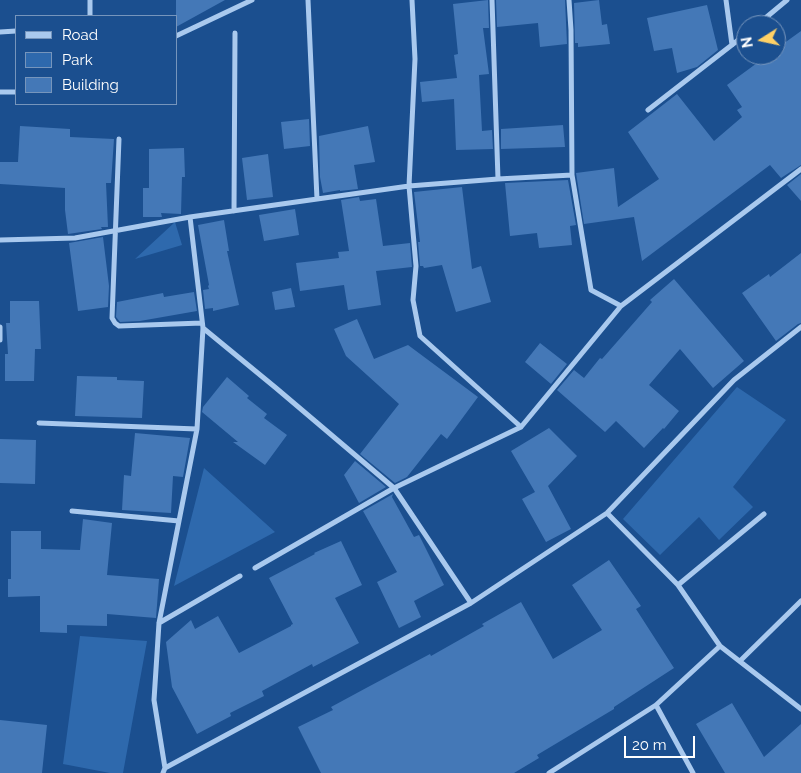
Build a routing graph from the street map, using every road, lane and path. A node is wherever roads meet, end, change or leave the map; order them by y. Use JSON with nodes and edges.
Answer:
{"nodes":[{"id":1,"x":90,"y":0,"type":"edge"},
{"id":2,"x":252,"y":0,"type":"edge"},
{"id":3,"x":308,"y":0,"type":"edge"},
{"id":4,"x":412,"y":0,"type":"edge"},
{"id":5,"x":492,"y":0,"type":"edge"},
{"id":6,"x":569,"y":0,"type":"edge"},
{"id":7,"x":726,"y":0,"type":"edge"},
{"id":8,"x":787,"y":0,"type":"edge"},
{"id":9,"x":90,"y":15,"type":"edge"},
{"id":10,"x":769,"y":15,"type":"edge"},
{"id":11,"x":0,"y":32,"type":"edge"},
{"id":12,"x":15,"y":32,"type":"edge"},
{"id":13,"x":235,"y":33,"type":"dead end"},
{"id":14,"x":178,"y":35,"type":"edge"},
{"id":15,"x":736,"y":42,"type":"edge"},
{"id":16,"x":732,"y":45,"type":"junction"},
{"id":17,"x":0,"y":92,"type":"edge"},
{"id":18,"x":15,"y":92,"type":"edge"},
{"id":19,"x":648,"y":110,"type":"dead end"},
{"id":20,"x":119,"y":139,"type":"dead end"},
{"id":21,"x":801,"y":169,"type":"edge"},
{"id":22,"x":572,"y":175,"type":"junction"},
{"id":23,"x":498,"y":179,"type":"junction"},
{"id":24,"x":409,"y":186,"type":"junction"},
{"id":25,"x":317,"y":199,"type":"junction"},
{"id":26,"x":234,"y":211,"type":"junction"},
{"id":27,"x":190,"y":217,"type":"junction"},
{"id":28,"x":115,"y":231,"type":"junction"},
{"id":29,"x":0,"y":240,"type":"edge"},
{"id":30,"x":620,"y":306,"type":"junction"},
{"id":31,"x":203,"y":326,"type":"junction"},
{"id":32,"x":0,"y":327,"type":"edge"},
{"id":33,"x":801,"y":327,"type":"edge"},
{"id":34,"x":0,"y":340,"type":"edge"},
{"id":35,"x":38,"y":423,"type":"dead end"},
{"id":36,"x":520,"y":427,"type":"junction"},
{"id":37,"x":197,"y":429,"type":"junction"},
{"id":38,"x":394,"y":488,"type":"junction"},
{"id":39,"x":72,"y":511,"type":"dead end"},
{"id":40,"x":607,"y":513,"type":"junction"},
{"id":41,"x":764,"y":514,"type":"dead end"},
{"id":42,"x":179,"y":521,"type":"junction"},
{"id":43,"x":255,"y":568,"type":"dead end"},
{"id":44,"x":240,"y":576,"type":"dead end"},
{"id":45,"x":678,"y":586,"type":"junction"},
{"id":46,"x":801,"y":601,"type":"edge"},
{"id":47,"x":471,"y":603,"type":"junction"},
{"id":48,"x":159,"y":623,"type":"junction"},
{"id":49,"x":720,"y":646,"type":"junction"},
{"id":50,"x":740,"y":661,"type":"junction"},
{"id":51,"x":656,"y":705,"type":"junction"},
{"id":52,"x":801,"y":709,"type":"edge"},
{"id":53,"x":164,"y":770,"type":"edge"},
{"id":54,"x":549,"y":773,"type":"edge"},
{"id":55,"x":693,"y":773,"type":"edge"}],
"edges":[{"from":1,"to":9,"type":"street"},
{"from":2,"to":14,"type":"street"},
{"from":3,"to":25,"type":"street"},
{"from":4,"to":24,"type":"street"},
{"from":5,"to":23,"type":"street"},
{"from":6,"to":22,"type":"street"},
{"from":7,"to":16,"type":"street"},
{"from":8,"to":10,"type":"street"},
{"from":11,"to":12,"type":"street"},
{"from":13,"to":26,"type":"street"},
{"from":15,"to":16,"type":"street"},
{"from":16,"to":19,"type":"street"},
{"from":17,"to":18,"type":"street"},
{"from":20,"to":28,"type":"street"},
{"from":21,"to":30,"type":"street"},
{"from":22,"to":23,"type":"street"},
{"from":22,"to":30,"type":"street"},
{"from":23,"to":24,"type":"street"},
{"from":24,"to":25,"type":"street"},
{"from":24,"to":36,"type":"street"},
{"from":25,"to":26,"type":"street"},
{"from":26,"to":27,"type":"street"},
{"from":27,"to":28,"type":"street"},
{"from":27,"to":31,"type":"street"},
{"from":28,"to":29,"type":"street"},
{"from":28,"to":31,"type":"street"},
{"from":30,"to":36,"type":"street"},
{"from":31,"to":37,"type":"street"},
{"from":31,"to":38,"type":"street"},
{"from":32,"to":34,"type":"street"},
{"from":33,"to":40,"type":"street"},
{"from":35,"to":37,"type":"street"},
{"from":36,"to":38,"type":"street"},
{"from":37,"to":42,"type":"street"},
{"from":38,"to":43,"type":"street"},
{"from":38,"to":47,"type":"street"},
{"from":39,"to":42,"type":"street"},
{"from":40,"to":45,"type":"street"},
{"from":40,"to":47,"type":"street"},
{"from":41,"to":45,"type":"street"},
{"from":42,"to":48,"type":"street"},
{"from":44,"to":48,"type":"street"},
{"from":45,"to":49,"type":"street"},
{"from":46,"to":50,"type":"street"},
{"from":47,"to":53,"type":"street"},
{"from":48,"to":53,"type":"street"},
{"from":49,"to":50,"type":"street"},
{"from":49,"to":51,"type":"street"},
{"from":50,"to":52,"type":"street"},
{"from":51,"to":54,"type":"street"},
{"from":51,"to":55,"type":"street"}]}
